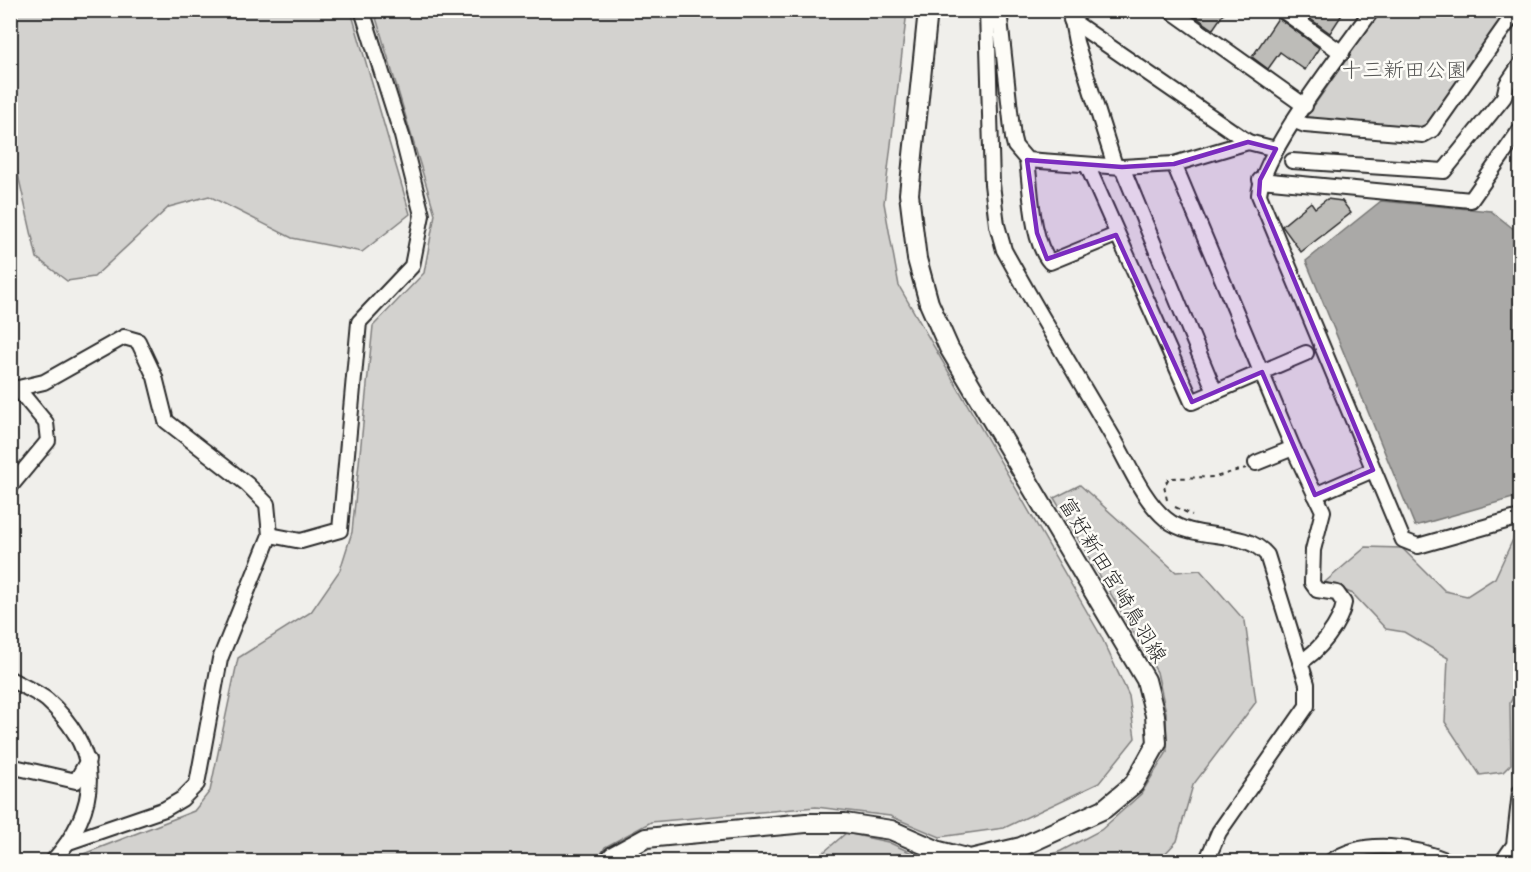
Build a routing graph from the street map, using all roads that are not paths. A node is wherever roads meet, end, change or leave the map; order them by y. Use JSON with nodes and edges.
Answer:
{"nodes":[{"id":1,"x":362,"y":10,"type":"edge"},
{"id":2,"x":928,"y":10,"type":"edge"},
{"id":3,"x":987,"y":10,"type":"edge"},
{"id":4,"x":999,"y":10,"type":"edge"},
{"id":5,"x":1170,"y":10,"type":"edge"},
{"id":6,"x":1282,"y":10,"type":"edge"},
{"id":7,"x":1372,"y":10,"type":"edge"},
{"id":8,"x":1071,"y":15,"type":"edge"},
{"id":9,"x":1513,"y":15,"type":"edge"},
{"id":10,"x":1342,"y":53,"type":"junction"},
{"id":11,"x":1521,"y":65,"type":"edge"},
{"id":12,"x":1305,"y":106,"type":"junction"},
{"id":13,"x":1295,"y":121,"type":"junction"},
{"id":14,"x":1521,"y":130,"type":"edge"},
{"id":15,"x":1248,"y":142,"type":"junction"},
{"id":16,"x":1276,"y":149,"type":"junction"},
{"id":17,"x":1027,"y":160,"type":"junction"},
{"id":18,"x":1292,"y":161,"type":"dead end"},
{"id":19,"x":1174,"y":164,"type":"junction"},
{"id":20,"x":1087,"y":165,"type":"junction"},
{"id":21,"x":1118,"y":167,"type":"junction"},
{"id":22,"x":1260,"y":180,"type":"junction"},
{"id":23,"x":1116,"y":235,"type":"junction"},
{"id":24,"x":1306,"y":353,"type":"dead end"},
{"id":25,"x":1262,"y":372,"type":"junction"},
{"id":26,"x":13,"y":388,"type":"edge"},
{"id":27,"x":1215,"y":392,"type":"junction"},
{"id":28,"x":1293,"y":448,"type":"junction"},
{"id":29,"x":1256,"y":463,"type":"road end"},
{"id":30,"x":1374,"y":470,"type":"junction"},
{"id":31,"x":10,"y":487,"type":"edge"},
{"id":32,"x":1314,"y":495,"type":"junction"},
{"id":33,"x":1521,"y":517,"type":"edge"},
{"id":34,"x":270,"y":535,"type":"junction"},
{"id":35,"x":1300,"y":662,"type":"junction"},
{"id":36,"x":10,"y":679,"type":"edge"},
{"id":37,"x":88,"y":760,"type":"junction"},
{"id":38,"x":10,"y":766,"type":"edge"},
{"id":39,"x":1521,"y":792,"type":"edge"},
{"id":40,"x":69,"y":842,"type":"junction"},
{"id":41,"x":52,"y":861,"type":"edge"},
{"id":42,"x":609,"y":861,"type":"edge"},
{"id":43,"x":1206,"y":861,"type":"edge"},
{"id":44,"x":1330,"y":861,"type":"edge"},
{"id":45,"x":1451,"y":861,"type":"edge"},
{"id":46,"x":1502,"y":861,"type":"edge"}],
"edges":[{"from":1,"to":34,"type":"street"},
{"from":2,"to":42,"type":"main road","name":"富好新田宮崎鳥羽線"},
{"from":3,"to":35,"type":"street"},
{"from":4,"to":17,"type":"street"},
{"from":5,"to":12,"type":"street"},
{"from":6,"to":10,"type":"street"},
{"from":7,"to":10,"type":"street"},
{"from":8,"to":15,"type":"street"},
{"from":8,"to":21,"type":"street"},
{"from":9,"to":13,"type":"street"},
{"from":10,"to":12,"type":"street"},
{"from":11,"to":18,"type":"street"},
{"from":12,"to":13,"type":"street"},
{"from":13,"to":16,"type":"street"},
{"from":14,"to":22,"type":"street"},
{"from":15,"to":16,"type":"street"},
{"from":15,"to":19,"type":"street"},
{"from":16,"to":22,"type":"street"},
{"from":17,"to":20,"type":"street"},
{"from":17,"to":23,"type":"street"},
{"from":19,"to":21,"type":"street"},
{"from":19,"to":25,"type":"street"},
{"from":20,"to":21,"type":"street"},
{"from":20,"to":23,"type":"street"},
{"from":21,"to":27,"type":"street"},
{"from":22,"to":30,"type":"street"},
{"from":23,"to":27,"type":"street"},
{"from":24,"to":25,"type":"street"},
{"from":25,"to":27,"type":"street"},
{"from":25,"to":28,"type":"street"},
{"from":26,"to":31,"type":"street"},
{"from":26,"to":34,"type":"street"},
{"from":28,"to":29,"type":"street"},
{"from":28,"to":32,"type":"street"},
{"from":30,"to":32,"type":"street"},
{"from":30,"to":33,"type":"street"},
{"from":32,"to":35,"type":"street"},
{"from":34,"to":40,"type":"street"},
{"from":35,"to":43,"type":"street"},
{"from":36,"to":37,"type":"street"},
{"from":37,"to":38,"type":"street"},
{"from":37,"to":40,"type":"street"},
{"from":39,"to":46,"type":"street"},
{"from":40,"to":41,"type":"street"},
{"from":44,"to":45,"type":"street"}]}
